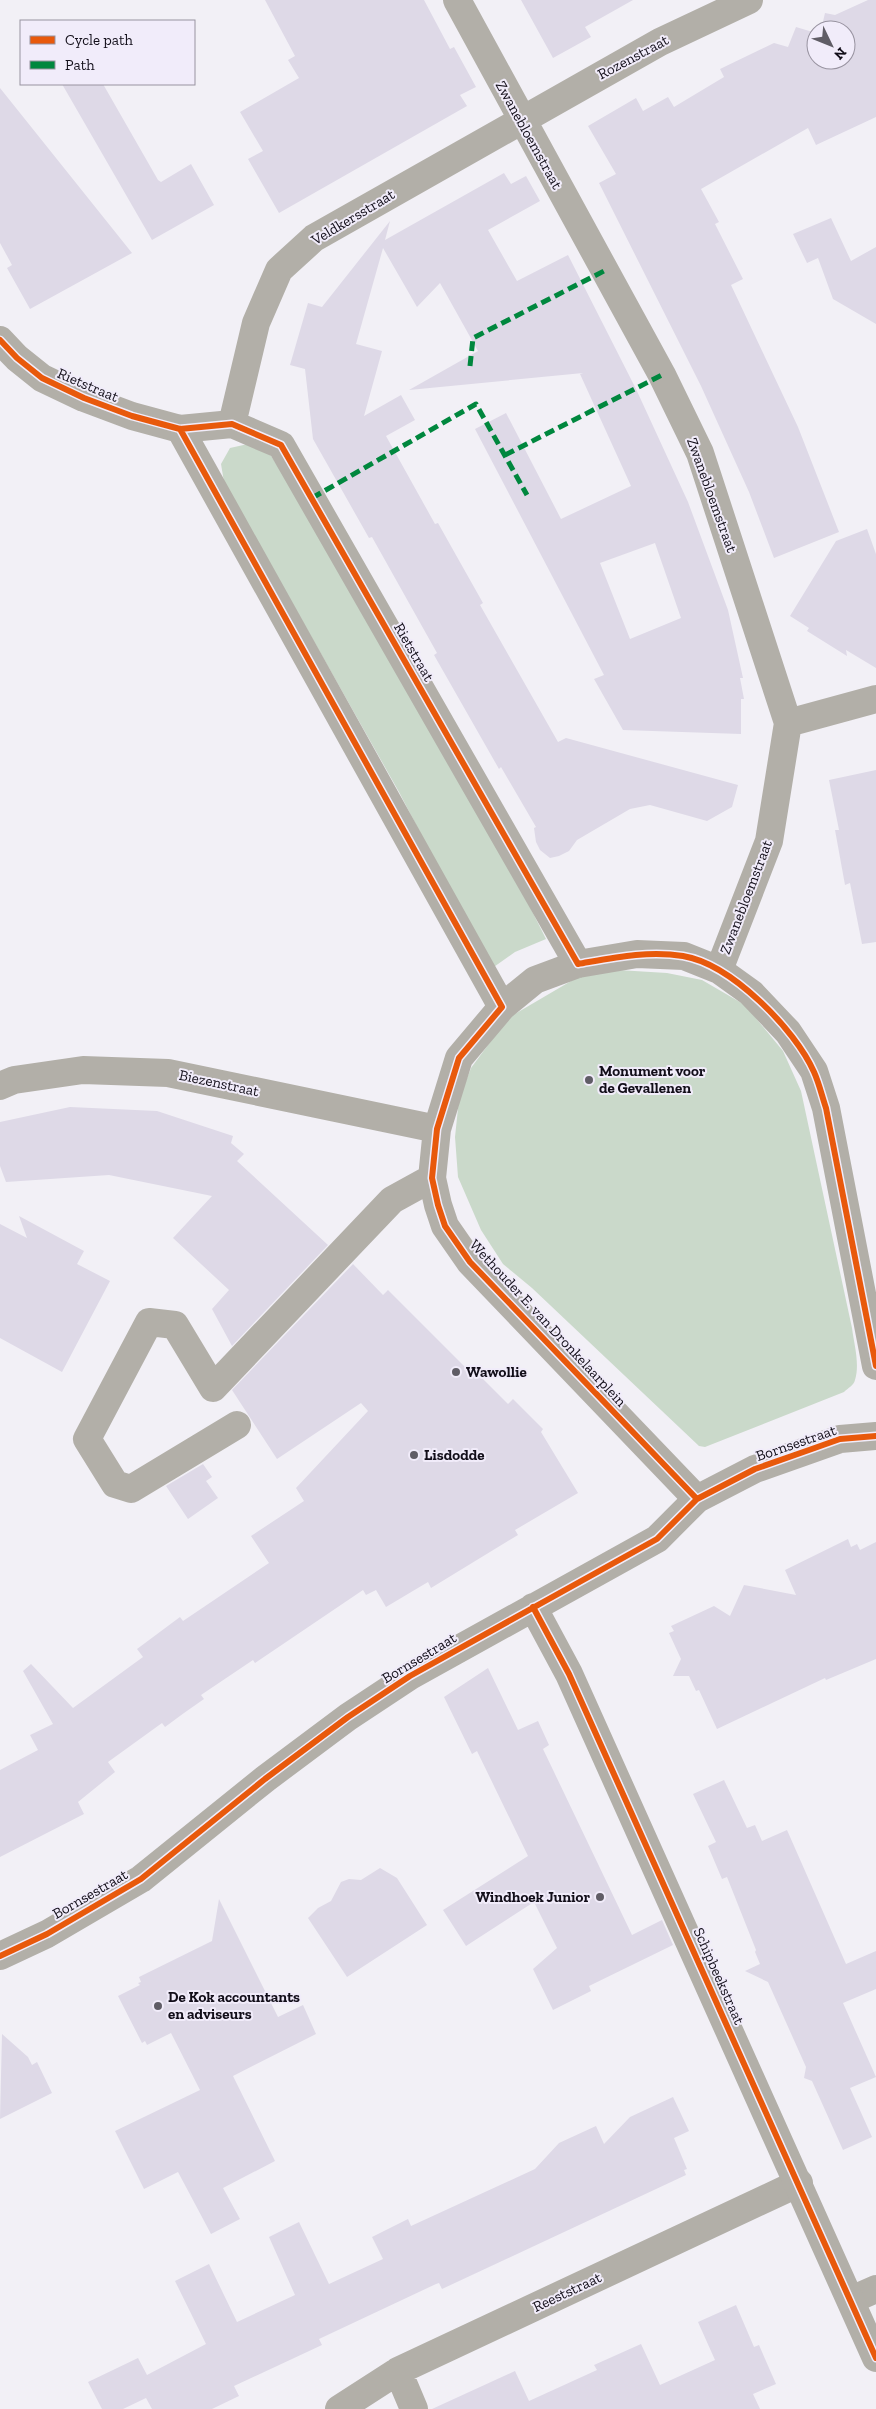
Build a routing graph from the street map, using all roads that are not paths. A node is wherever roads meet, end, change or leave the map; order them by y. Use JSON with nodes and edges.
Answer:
{"nodes":[{"id":1,"x":456,"y":0,"type":"edge"},
{"id":2,"x":749,"y":0,"type":"edge"},
{"id":3,"x":520,"y":119,"type":"junction"},
{"id":4,"x":0,"y":340,"type":"edge"},
{"id":5,"x":232,"y":424,"type":"junction"},
{"id":6,"x":180,"y":429,"type":"junction"},
{"id":7,"x":876,"y":699,"type":"edge"},
{"id":8,"x":788,"y":723,"type":"junction"},
{"id":9,"x":578,"y":964,"type":"junction"},
{"id":10,"x":719,"y":970,"type":"junction"},
{"id":11,"x":502,"y":1007,"type":"junction"},
{"id":12,"x":0,"y":1086,"type":"edge"},
{"id":13,"x":437,"y":1129,"type":"junction"},
{"id":14,"x":432,"y":1178,"type":"junction"},
{"id":15,"x":876,"y":1366,"type":"edge"},
{"id":16,"x":237,"y":1425,"type":"dead end"},
{"id":17,"x":876,"y":1436,"type":"edge"},
{"id":18,"x":697,"y":1499,"type":"junction"},
{"id":19,"x":533,"y":1607,"type":"junction"},
{"id":20,"x":0,"y":1956,"type":"edge"},
{"id":21,"x":799,"y":2183,"type":"junction"},
{"id":22,"x":876,"y":2289,"type":"edge"},
{"id":23,"x":851,"y":2300,"type":"junction"},
{"id":24,"x":876,"y":2358,"type":"edge"},
{"id":25,"x":398,"y":2371,"type":"junction"},
{"id":26,"x":339,"y":2409,"type":"edge"},
{"id":27,"x":414,"y":2409,"type":"edge"}],
"edges":[{"from":1,"to":3,"type":"street","name":"Zwanebloemstraat"},
{"from":2,"to":3,"type":"street","name":"Rozenstraat"},
{"from":3,"to":5,"type":"street","name":"Veldkersstraat"},
{"from":3,"to":8,"type":"street","name":"Zwanebloemstraat"},
{"from":4,"to":6,"type":"street","name":"Rietstraat"},
{"from":5,"to":6,"type":"street","name":"Rietstraat"},
{"from":5,"to":9,"type":"street","name":"Rietstraat"},
{"from":6,"to":11,"type":"street"},
{"from":7,"to":8,"type":"street"},
{"from":8,"to":10,"type":"street","name":"Zwanebloemstraat"},
{"from":9,"to":10,"type":"street","name":"Wethouder E. van Dronkelaarplein"},
{"from":9,"to":11,"type":"street","name":"Wethouder E. van Dronkelaarplein"},
{"from":10,"to":15,"type":"street","name":"Wethouder E. van Dronkelaarplein"},
{"from":11,"to":13,"type":"street","name":"Wethouder E. van Dronkelaarplein"},
{"from":12,"to":13,"type":"street","name":"Biezenstraat"},
{"from":13,"to":14,"type":"street","name":"Wethouder E. van Dronkelaarplein"},
{"from":14,"to":16,"type":"street"},
{"from":14,"to":18,"type":"street","name":"Wethouder E. van Dronkelaarplein"},
{"from":17,"to":18,"type":"street","name":"Bornsestraat"},
{"from":18,"to":19,"type":"street","name":"Bornsestraat"},
{"from":19,"to":20,"type":"street","name":"Bornsestraat"},
{"from":19,"to":21,"type":"street","name":"Schipbeekstraat"},
{"from":21,"to":23,"type":"street","name":"Schipbeekstraat"},
{"from":21,"to":25,"type":"street","name":"Reeststraat"},
{"from":22,"to":23,"type":"street"},
{"from":23,"to":24,"type":"street","name":"Schipbeekstraat"},
{"from":25,"to":26,"type":"street","name":"Reeststraat"},
{"from":25,"to":27,"type":"street"}]}
